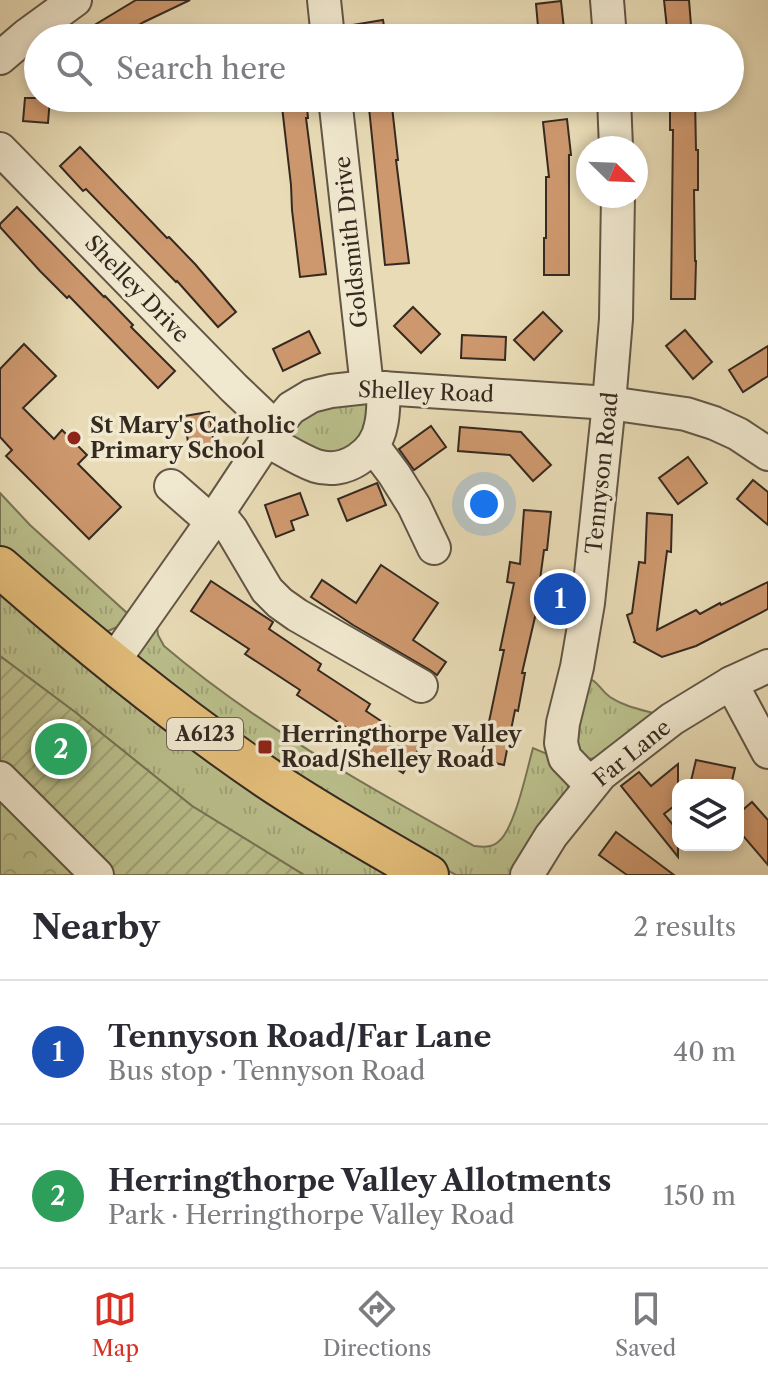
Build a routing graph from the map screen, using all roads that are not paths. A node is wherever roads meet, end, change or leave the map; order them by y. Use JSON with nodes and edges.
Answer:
{"nodes":[{"id":1,"x":75,"y":0,"type":"edge"},
{"id":2,"x":324,"y":0,"type":"edge"},
{"id":3,"x":607,"y":0,"type":"edge"},
{"id":4,"x":42,"y":24,"type":"edge"},
{"id":5,"x":327,"y":24,"type":"edge"},
{"id":6,"x":609,"y":24,"type":"edge"},
{"id":7,"x":24,"y":38,"type":"edge"},
{"id":8,"x":0,"y":58,"type":"edge"},
{"id":9,"x":337,"y":112,"type":"edge"},
{"id":10,"x":615,"y":112,"type":"edge"},
{"id":11,"x":616,"y":136,"type":"edge"},
{"id":12,"x":0,"y":149,"type":"edge"},
{"id":13,"x":618,"y":208,"type":"edge"},
{"id":14,"x":376,"y":387,"type":"junction"},
{"id":15,"x":609,"y":403,"type":"junction"},
{"id":16,"x":271,"y":433,"type":"junction"},
{"id":17,"x":373,"y":446,"type":"junction"},
{"id":18,"x":768,"y":454,"type":"edge"},
{"id":19,"x":171,"y":486,"type":"dead end"},
{"id":20,"x":215,"y":518,"type":"junction"},
{"id":21,"x":434,"y":548,"type":"dead end"},
{"id":22,"x":0,"y":567,"type":"edge"},
{"id":23,"x":113,"y":662,"type":"junction"},
{"id":24,"x":768,"y":666,"type":"edge"},
{"id":25,"x":731,"y":683,"type":"junction"},
{"id":26,"x":421,"y":686,"type":"dead end"},
{"id":27,"x":768,"y":752,"type":"edge"},
{"id":28,"x":0,"y":778,"type":"edge"},
{"id":29,"x":591,"y":785,"type":"junction"},
{"id":30,"x":97,"y":875,"type":"edge"},
{"id":31,"x":428,"y":875,"type":"edge"},
{"id":32,"x":527,"y":875,"type":"edge"}],
"edges":[{"from":1,"to":4,"type":"street"},
{"from":2,"to":5,"type":"street"},
{"from":3,"to":6,"type":"street"},
{"from":7,"to":8,"type":"street"},
{"from":9,"to":14,"type":"street","name":"Goldsmith Drive"},
{"from":10,"to":11,"type":"street"},
{"from":12,"to":16,"type":"street","name":"Shelley Drive"},
{"from":13,"to":15,"type":"street","name":"Tennyson Road"},
{"from":14,"to":15,"type":"street","name":"Shelley Road"},
{"from":14,"to":16,"type":"street","name":"Shelley Road"},
{"from":14,"to":17,"type":"street","name":"Goldsmith Drive"},
{"from":15,"to":18,"type":"street","name":"Shelley Road"},
{"from":15,"to":29,"type":"street","name":"Tennyson Road"},
{"from":16,"to":17,"type":"street","name":"Shelley Drive"},
{"from":16,"to":20,"type":"street","name":"Shelley Road"},
{"from":17,"to":21,"type":"street"},
{"from":19,"to":20,"type":"street"},
{"from":20,"to":23,"type":"street","name":"Shelley Road"},
{"from":20,"to":26,"type":"street"},
{"from":22,"to":23,"type":"main road","number":"A6123"},
{"from":23,"to":31,"type":"main road","number":"A6123"},
{"from":24,"to":25,"type":"street","name":"Far Lane"},
{"from":25,"to":27,"type":"street"},
{"from":25,"to":29,"type":"street","name":"Far Lane"},
{"from":28,"to":30,"type":"street"},
{"from":29,"to":32,"type":"street","name":"Far Lane"}]}
